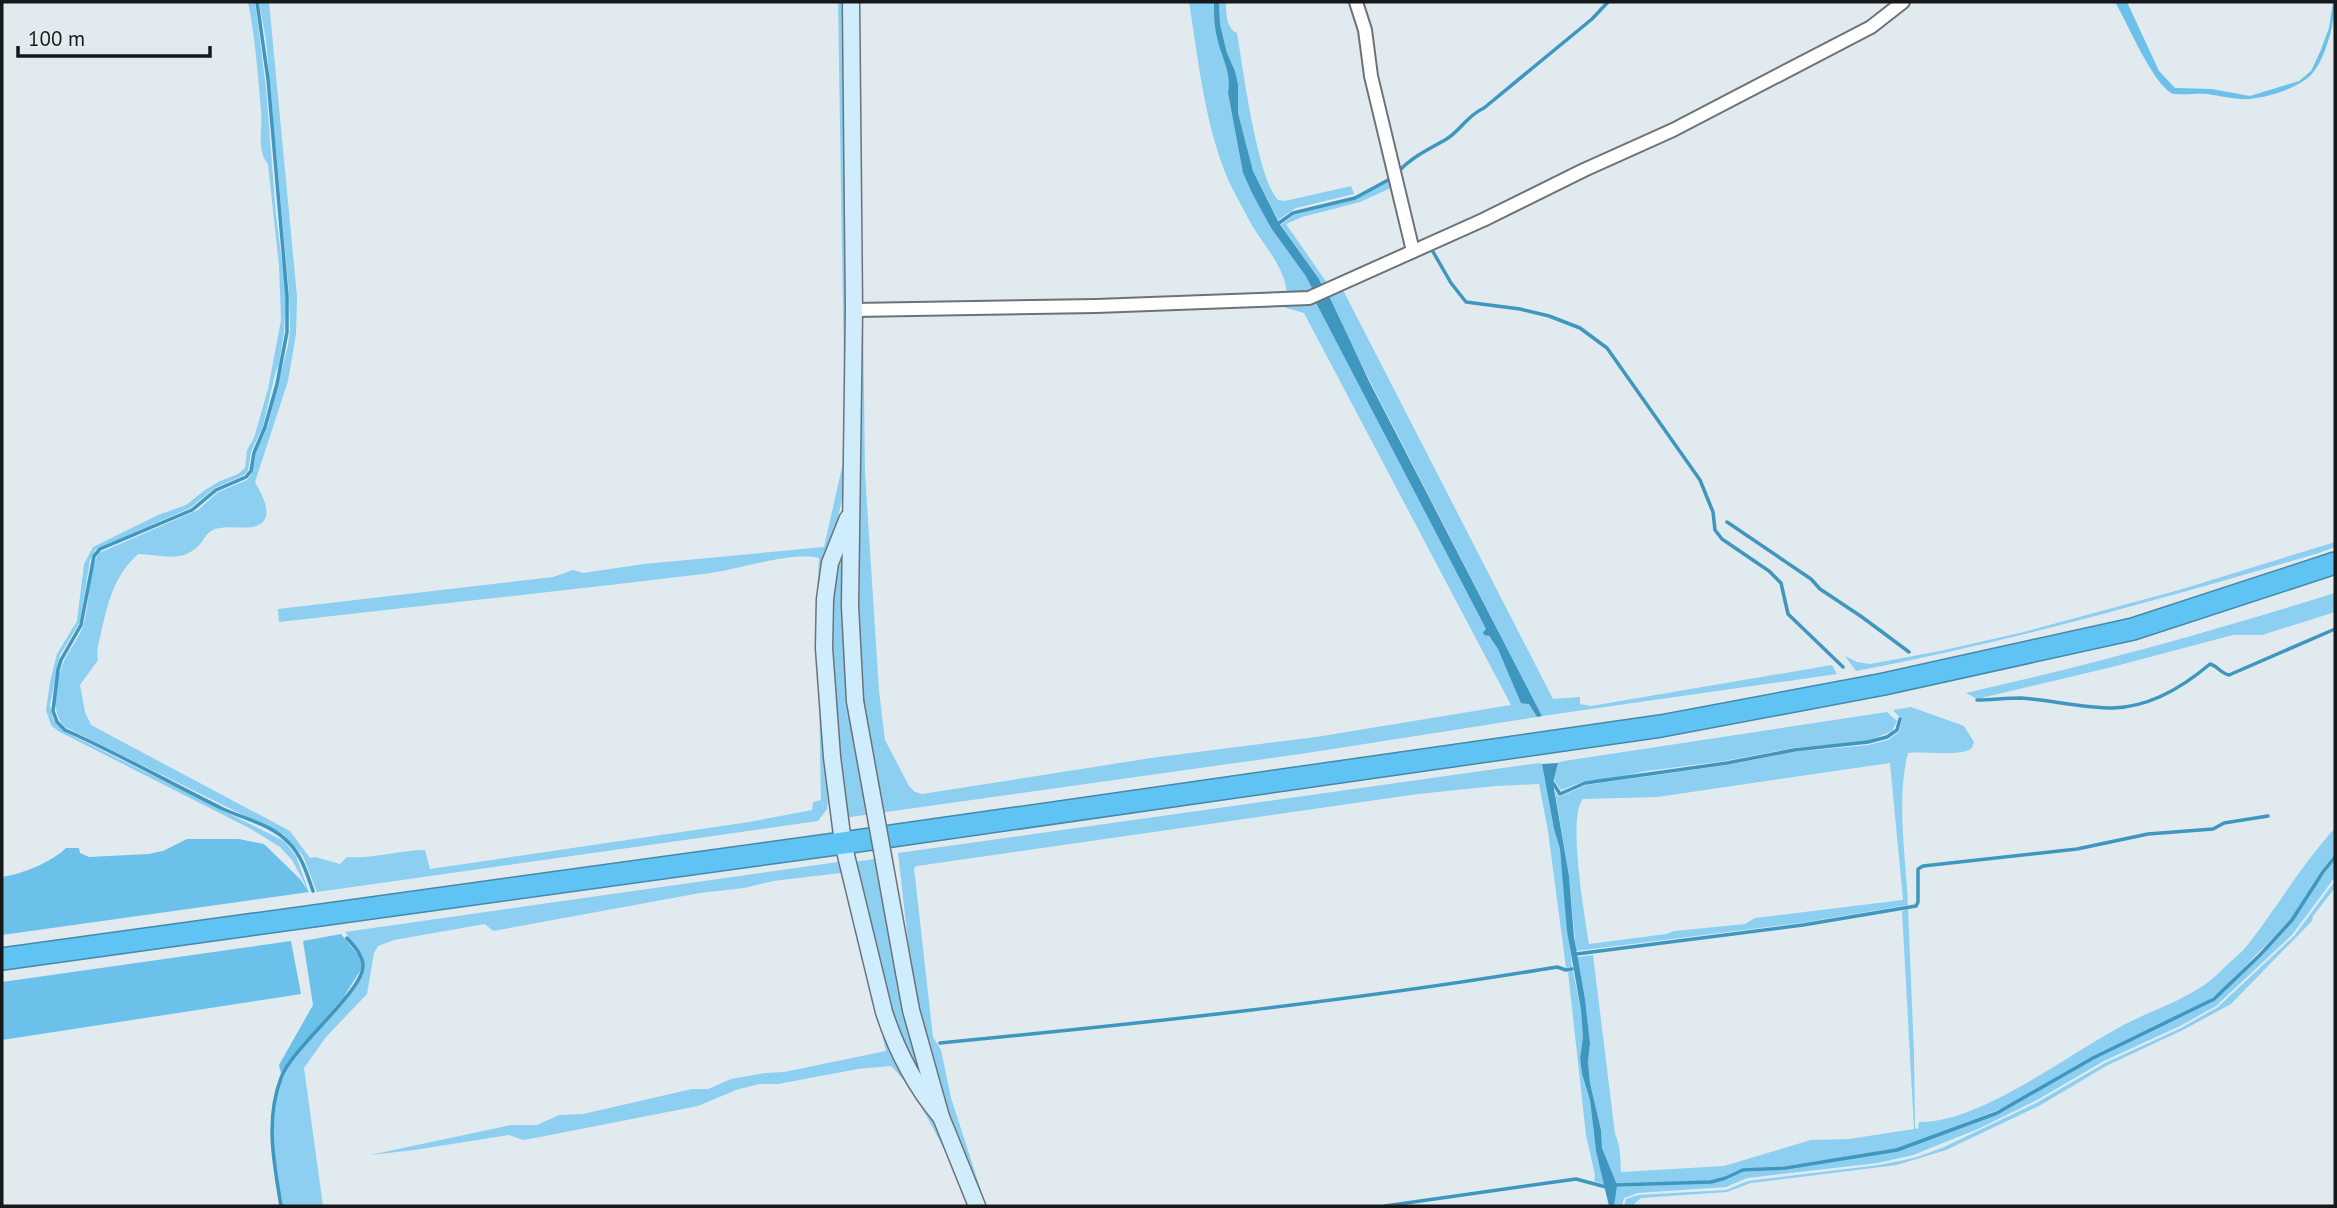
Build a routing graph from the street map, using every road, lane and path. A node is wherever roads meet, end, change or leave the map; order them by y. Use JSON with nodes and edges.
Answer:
{"nodes":[{"id":1,"x":851,"y":2,"type":"edge"},
{"id":2,"x":1356,"y":2,"type":"edge"},
{"id":3,"x":1903,"y":2,"type":"edge"},
{"id":4,"x":1413,"y":251,"type":"junction"},
{"id":5,"x":854,"y":310,"type":"junction"},
{"id":6,"x":851,"y":511,"type":"junction"},
{"id":7,"x":2335,"y":564,"type":"edge"},
{"id":8,"x":843,"y":843,"type":"junction"},
{"id":9,"x":2,"y":958,"type":"edge"},
{"id":10,"x":941,"y":1117,"type":"junction"},
{"id":11,"x":977,"y":1206,"type":"edge"}],
"edges":[{"from":1,"to":5,"type":"street"},
{"from":2,"to":4,"type":"street"},
{"from":3,"to":4,"type":"street"},
{"from":4,"to":5,"type":"street"},
{"from":5,"to":6,"type":"street"},
{"from":6,"to":8,"type":"street"},
{"from":6,"to":10,"type":"street","bridge":true},
{"from":7,"to":8,"type":"highway"},
{"from":8,"to":9,"type":"highway"},
{"from":8,"to":10,"type":"street"},
{"from":10,"to":11,"type":"street"}]}
